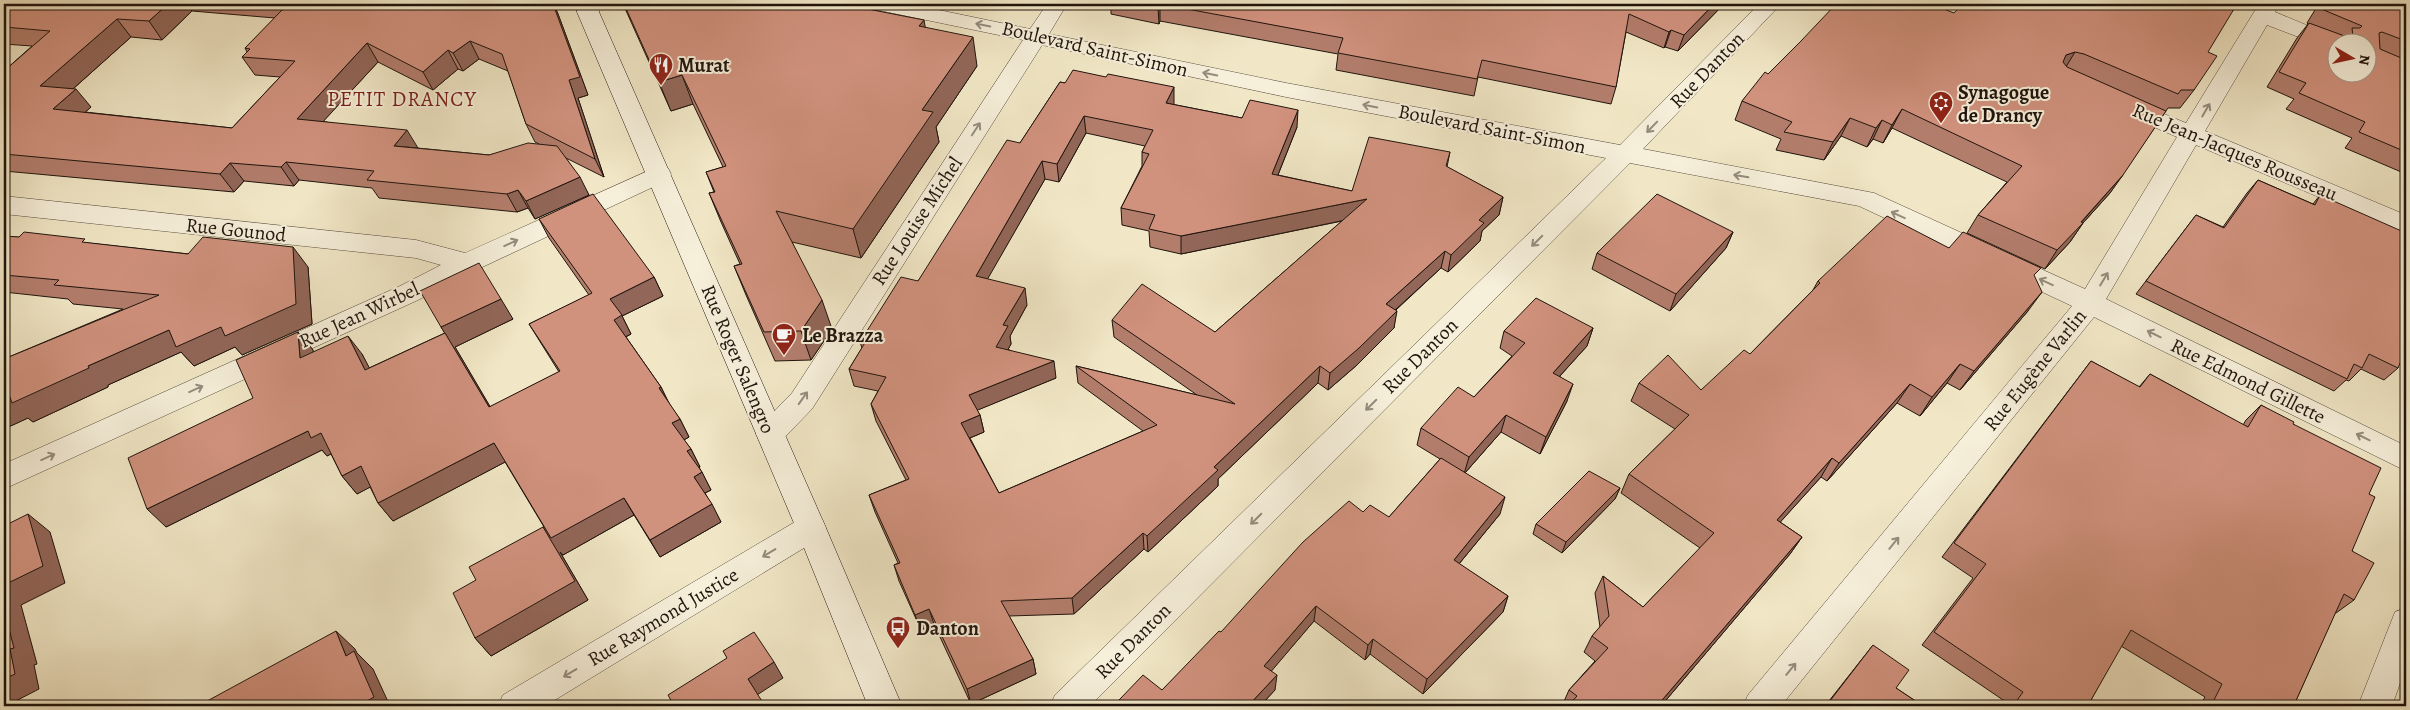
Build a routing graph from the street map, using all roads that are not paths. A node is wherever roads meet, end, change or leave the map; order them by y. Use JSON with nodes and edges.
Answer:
{"nodes":[{"id":1,"x":878,"y":4,"type":"edge"},
{"id":2,"x":1057,"y":4,"type":"edge"},
{"id":3,"x":1771,"y":4,"type":"edge"},
{"id":4,"x":584,"y":6,"type":"edge"},
{"id":5,"x":2265,"y":9,"type":"edge"},
{"id":6,"x":1036,"y":37,"type":"junction"},
{"id":7,"x":2328,"y":40,"type":"edge"},
{"id":8,"x":2101,"y":95,"type":"edge"},
{"id":9,"x":2192,"y":135,"type":"junction"},
{"id":10,"x":1624,"y":155,"type":"junction"},
{"id":11,"x":659,"y":174,"type":"junction"},
{"id":12,"x":4,"y":205,"type":"edge"},
{"id":13,"x":2406,"y":225,"type":"edge"},
{"id":14,"x":467,"y":263,"type":"junction"},
{"id":15,"x":2090,"y":303,"type":"junction"},
{"id":16,"x":770,"y":434,"type":"junction"},
{"id":17,"x":2406,"y":459,"type":"edge"},
{"id":18,"x":4,"y":477,"type":"edge"},
{"id":19,"x":811,"y":528,"type":"junction"},
{"id":20,"x":2406,"y":622,"type":"edge"},
{"id":21,"x":515,"y":706,"type":"edge"},
{"id":22,"x":885,"y":706,"type":"edge"},
{"id":23,"x":1067,"y":706,"type":"edge"},
{"id":24,"x":1760,"y":706,"type":"edge"},
{"id":25,"x":2375,"y":706,"type":"edge"}],
"edges":[{"from":6,"to":1,"type":"street","name":"Boulevard Saint-Simon","one_way":true},
{"from":2,"to":6,"type":"street","name":"Rue Louise Michel"},
{"from":3,"to":10,"type":"street","name":"Rue Danton","one_way":true},
{"from":4,"to":11,"type":"street","name":"Rue Roger Salengro"},
{"from":5,"to":7,"type":"street"},
{"from":9,"to":5,"type":"street","name":"Rue Eugène Varlin","one_way":true},
{"from":10,"to":6,"type":"street","name":"Boulevard Saint-Simon","one_way":true},
{"from":16,"to":6,"type":"street","name":"Rue Louise Michel","one_way":true},
{"from":8,"to":9,"type":"street","name":"Rue Jean-Jacques Rousseau"},
{"from":9,"to":13,"type":"street","name":"Rue Jean-Jacques Rousseau"},
{"from":15,"to":9,"type":"street","name":"Rue Eugène Varlin","one_way":true},
{"from":15,"to":10,"type":"street","name":"Boulevard Saint-Simon","one_way":true},
{"from":10,"to":23,"type":"street","name":"Rue Danton","one_way":true},
{"from":14,"to":11,"type":"street","name":"Rue Jean Wirbel","one_way":true},
{"from":11,"to":16,"type":"street","name":"Rue Roger Salengro"},
{"from":12,"to":14,"type":"street","name":"Rue Gounod"},
{"from":18,"to":14,"type":"street","name":"Rue Jean Wirbel","one_way":true},
{"from":17,"to":15,"type":"street","name":"Rue Edmond Gillette","one_way":true},
{"from":24,"to":15,"type":"street","name":"Rue Eugène Varlin","one_way":true},
{"from":16,"to":19,"type":"street","name":"Rue Roger Salengro"},
{"from":19,"to":21,"type":"street","name":"Rue Raymond Justice","one_way":true},
{"from":19,"to":22,"type":"street","name":"Rue Roger Salengro"},
{"from":20,"to":25,"type":"street"}]}
